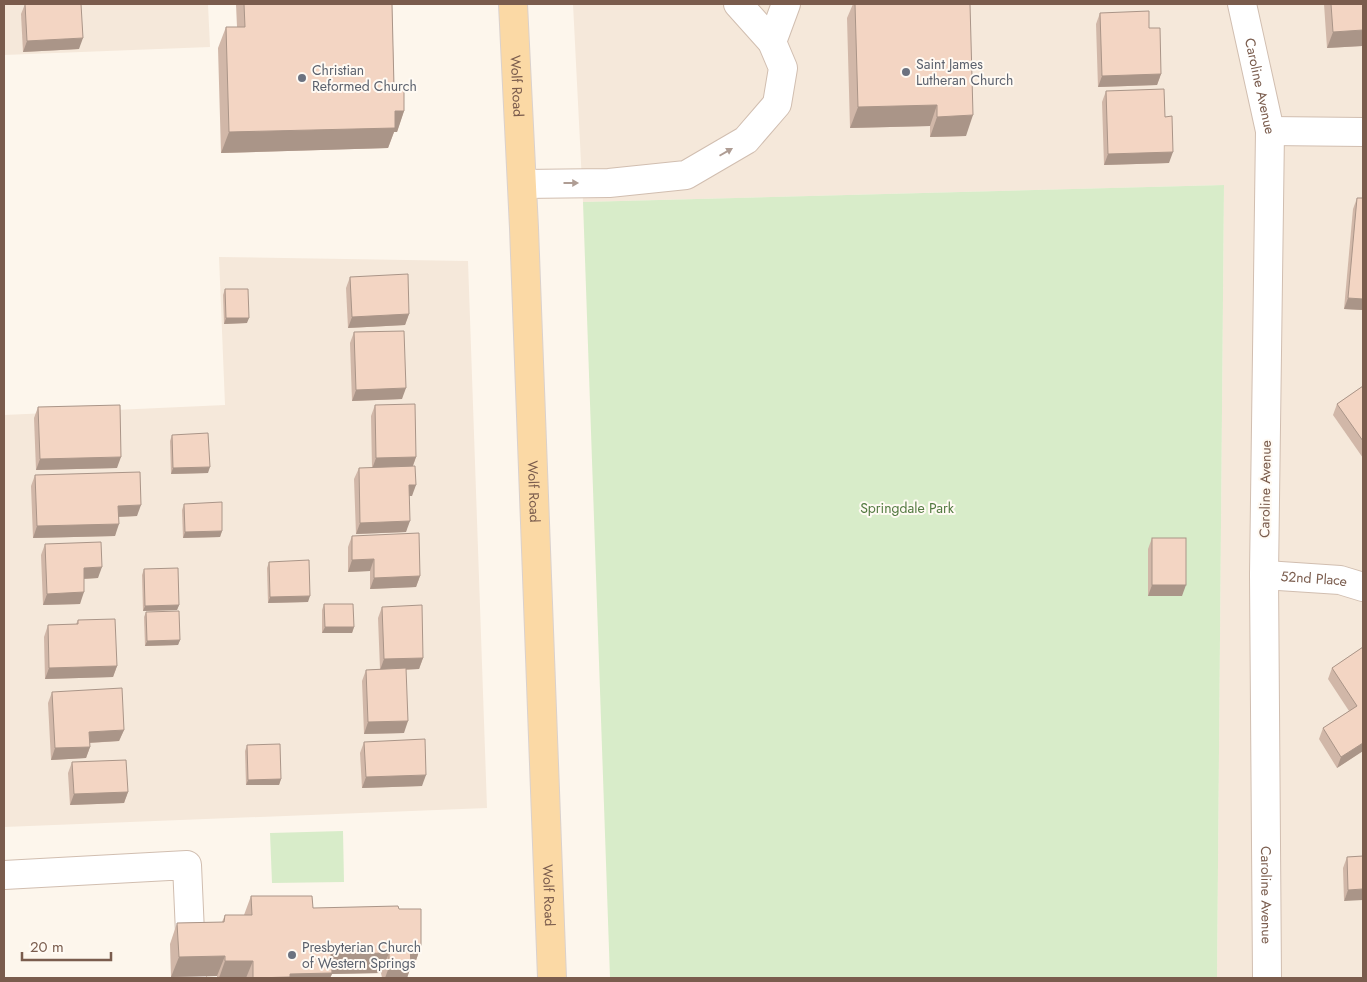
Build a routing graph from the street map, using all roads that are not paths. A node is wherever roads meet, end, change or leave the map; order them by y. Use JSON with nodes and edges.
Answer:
{"nodes":[{"id":1,"x":513,"y":4,"type":"edge"},
{"id":2,"x":738,"y":4,"type":"edge"},
{"id":3,"x":786,"y":4,"type":"edge"},
{"id":4,"x":1242,"y":4,"type":"edge"},
{"id":5,"x":772,"y":42,"type":"junction"},
{"id":6,"x":1270,"y":131,"type":"junction"},
{"id":7,"x":1363,"y":132,"type":"edge"},
{"id":8,"x":522,"y":184,"type":"junction"},
{"id":9,"x":1264,"y":575,"type":"junction"},
{"id":10,"x":1363,"y":587,"type":"edge"},
{"id":11,"x":4,"y":875,"type":"edge"},
{"id":12,"x":192,"y":978,"type":"edge"},
{"id":13,"x":552,"y":978,"type":"edge"},
{"id":14,"x":1267,"y":978,"type":"edge"}],
"edges":[{"from":1,"to":8,"type":"main road","name":"Wolf Road"},
{"from":2,"to":5,"type":"street"},
{"from":3,"to":5,"type":"street"},
{"from":4,"to":6,"type":"street","name":"Caroline Avenue"},
{"from":8,"to":5,"type":"street","one_way":true},
{"from":6,"to":7,"type":"street"},
{"from":6,"to":9,"type":"street","name":"Caroline Avenue"},
{"from":8,"to":13,"type":"main road","name":"Wolf Road"},
{"from":9,"to":10,"type":"street","name":"52nd Place"},
{"from":9,"to":14,"type":"street","name":"Caroline Avenue"},
{"from":11,"to":12,"type":"street"}]}
